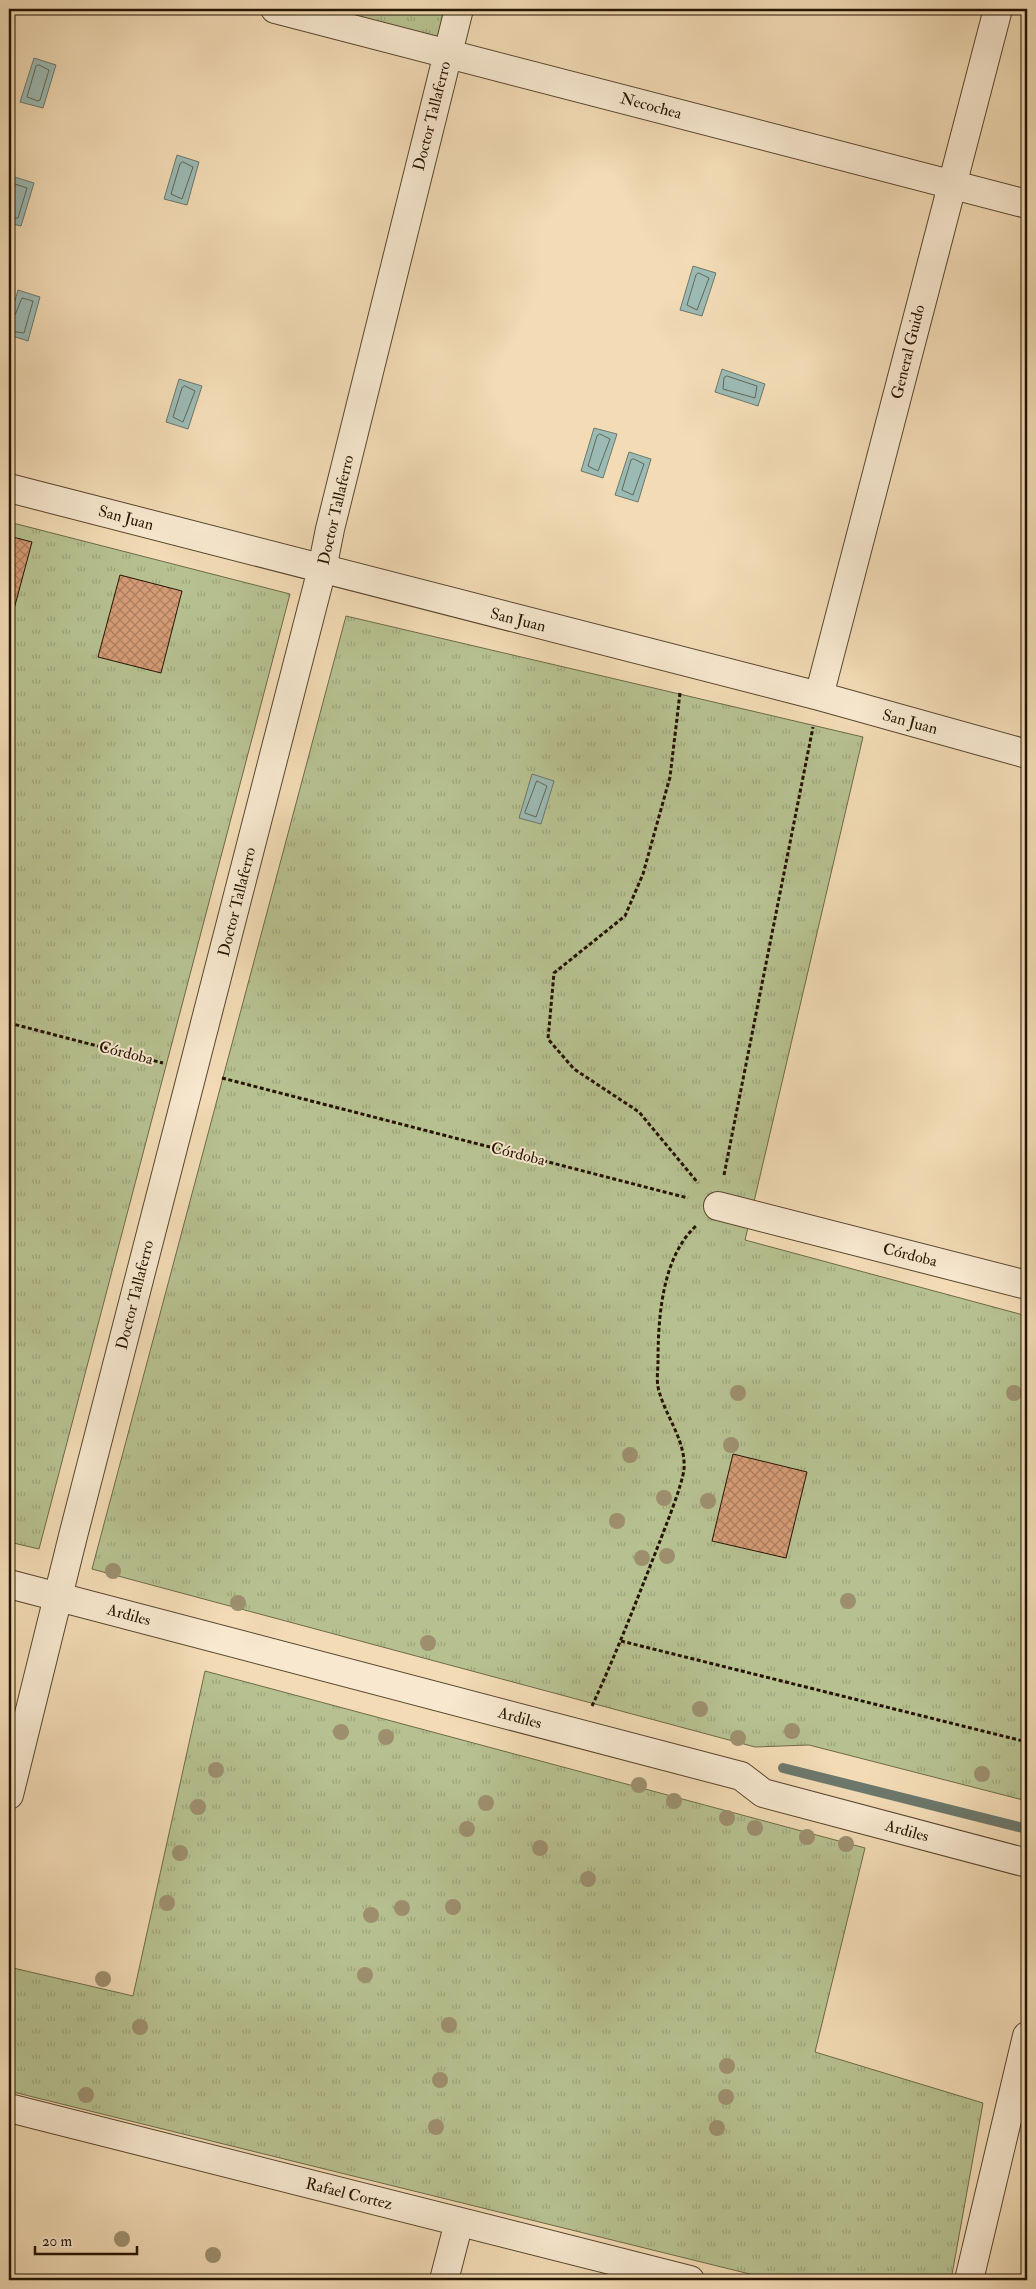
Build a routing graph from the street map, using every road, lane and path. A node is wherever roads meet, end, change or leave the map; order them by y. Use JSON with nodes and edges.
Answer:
{"nodes":[{"id":1,"x":275,"y":9,"type":"edge"},
{"id":2,"x":459,"y":9,"type":"edge"},
{"id":3,"x":998,"y":9,"type":"edge"},
{"id":4,"x":448,"y":53,"type":"junction"},
{"id":5,"x":951,"y":184,"type":"junction"},
{"id":6,"x":1027,"y":204,"type":"edge"},
{"id":7,"x":9,"y":488,"type":"edge"},
{"id":8,"x":322,"y":569,"type":"junction"},
{"id":9,"x":683,"y":662,"type":"junction"},
{"id":10,"x":819,"y":696,"type":"junction"},
{"id":11,"x":1027,"y":754,"type":"edge"},
{"id":12,"x":9,"y":1023,"type":"edge"},
{"id":13,"x":193,"y":1071,"type":"junction"},
{"id":14,"x":718,"y":1206,"type":"junction"},
{"id":15,"x":1027,"y":1285,"type":"edge"},
{"id":16,"x":9,"y":1584,"type":"edge"},
{"id":17,"x":58,"y":1597,"type":"junction"},
{"id":18,"x":621,"y":1641,"type":"dead end"},
{"id":19,"x":1027,"y":1742,"type":"edge"},
{"id":20,"x":9,"y":1795,"type":"edge"},
{"id":21,"x":1027,"y":1863,"type":"edge"},
{"id":22,"x":1027,"y":2036,"type":"edge"},
{"id":23,"x":9,"y":2108,"type":"edge"},
{"id":24,"x":459,"y":2222,"type":"junction"},
{"id":25,"x":444,"y":2280,"type":"edge"},
{"id":26,"x":690,"y":2280,"type":"edge"},
{"id":27,"x":969,"y":2280,"type":"edge"}],
"edges":[{"from":1,"to":4,"type":"street","name":"Necochea"},
{"from":2,"to":4,"type":"street","name":"Doctor Tallaferro"},
{"from":3,"to":5,"type":"street","name":"General Guido"},
{"from":4,"to":5,"type":"street","name":"Necochea"},
{"from":4,"to":8,"type":"street","name":"Doctor Tallaferro"},
{"from":5,"to":6,"type":"street","name":"Necochea"},
{"from":5,"to":10,"type":"street","name":"General Guido"},
{"from":7,"to":8,"type":"street","name":"San Juan"},
{"from":8,"to":9,"type":"street","name":"San Juan"},
{"from":8,"to":13,"type":"street","name":"Doctor Tallaferro"},
{"from":9,"to":10,"type":"street","name":"San Juan"},
{"from":9,"to":14,"type":"path"},
{"from":10,"to":11,"type":"street","name":"San Juan"},
{"from":12,"to":13,"type":"path","name":"Córdoba"},
{"from":13,"to":14,"type":"path","name":"Córdoba"},
{"from":13,"to":17,"type":"street","name":"Doctor Tallaferro"},
{"from":14,"to":15,"type":"street","name":"Córdoba"},
{"from":16,"to":17,"type":"street","name":"Ardiles"},
{"from":17,"to":20,"type":"street","name":"Doctor Tallaferro"},
{"from":17,"to":21,"type":"street","name":"Ardiles"},
{"from":18,"to":19,"type":"path"},
{"from":22,"to":27,"type":"street"},
{"from":23,"to":24,"type":"street","name":"Rafael Cortez"},
{"from":24,"to":25,"type":"street"},
{"from":24,"to":26,"type":"street","name":"Rafael Cortez"}]}
